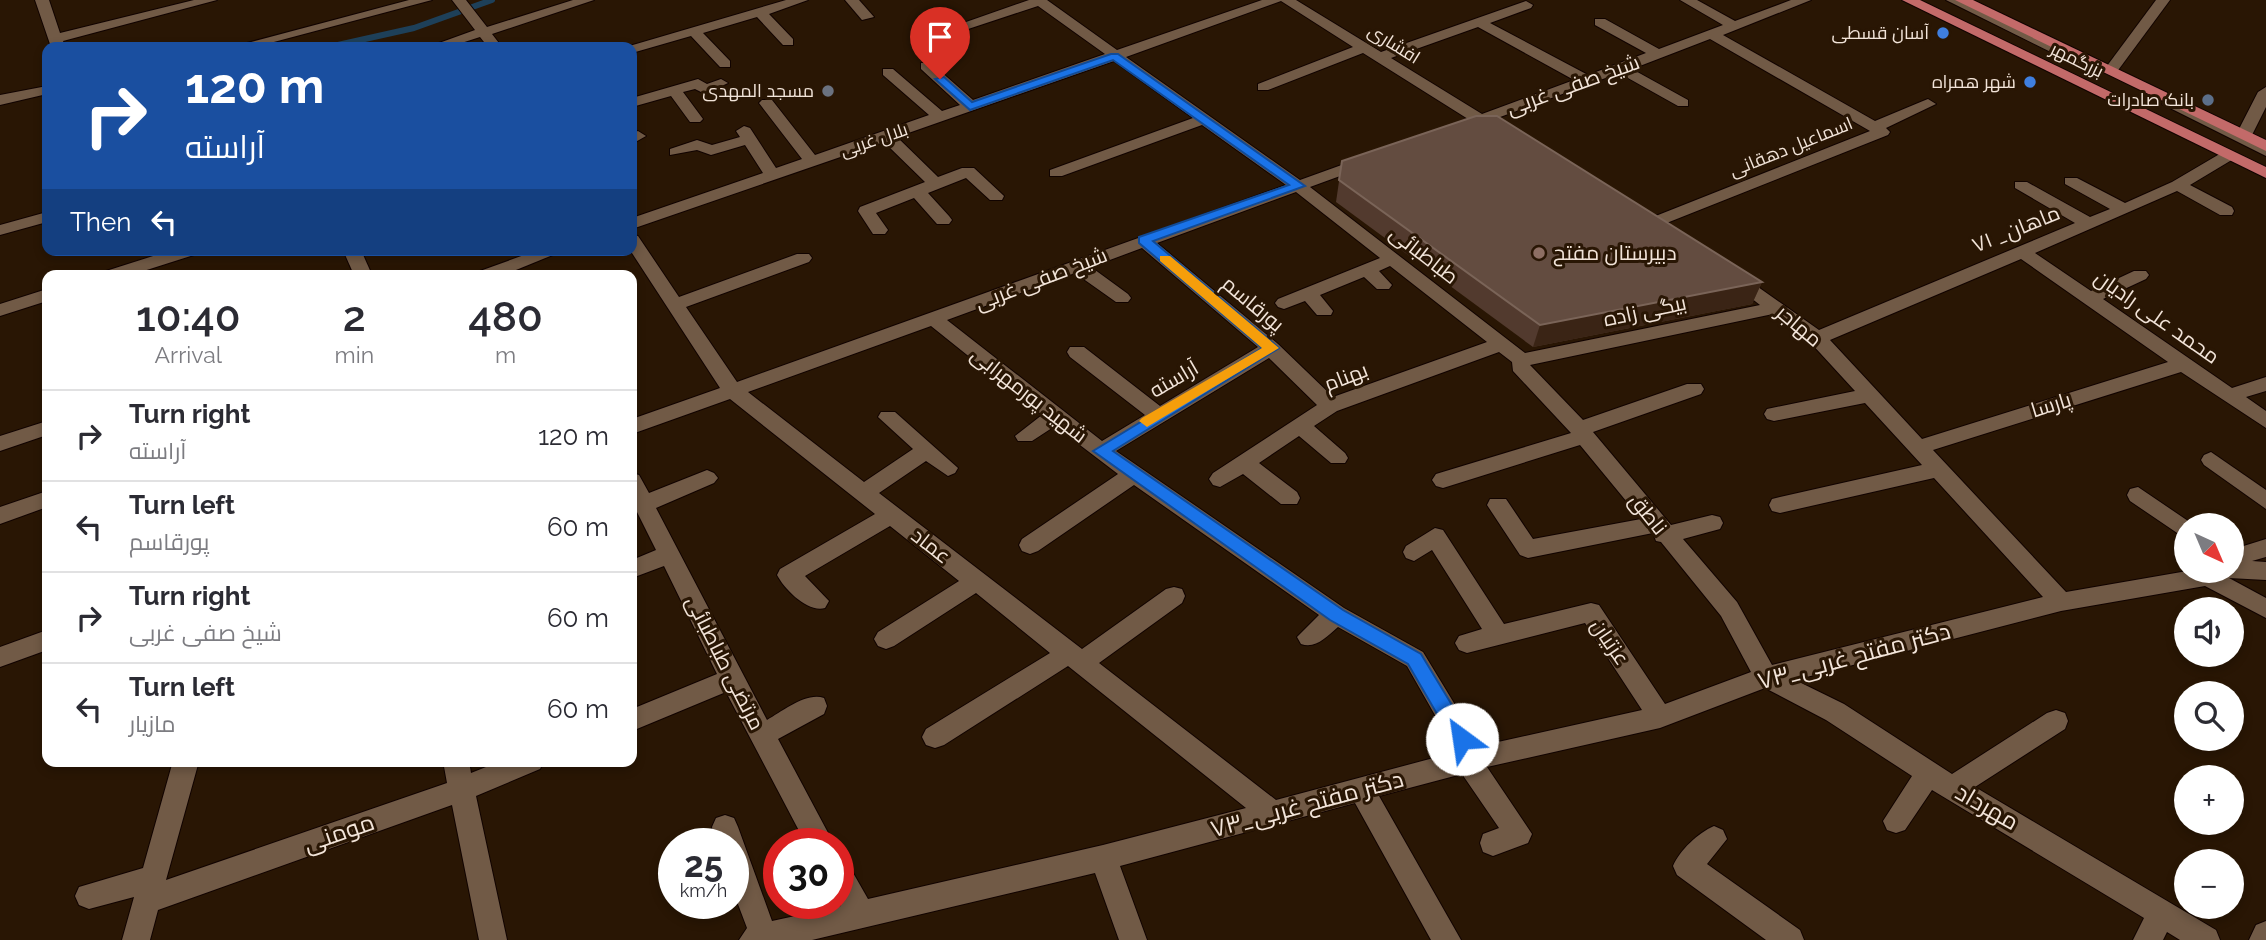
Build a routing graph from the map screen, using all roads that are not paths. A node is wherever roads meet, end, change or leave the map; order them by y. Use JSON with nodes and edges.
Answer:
{"nodes":[{"id":1,"x":42,"y":0,"type":"edge"},
{"id":2,"x":210,"y":0,"type":"edge"},
{"id":3,"x":425,"y":0,"type":"edge"},
{"id":4,"x":459,"y":0,"type":"edge"},
{"id":5,"x":587,"y":0,"type":"edge"},
{"id":6,"x":801,"y":0,"type":"edge"},
{"id":7,"x":852,"y":0,"type":"edge"},
{"id":8,"x":1275,"y":0,"type":"edge"},
{"id":9,"x":1287,"y":0,"type":"edge"},
{"id":10,"x":1687,"y":0,"type":"edge"},
{"id":11,"x":1803,"y":0,"type":"edge"},
{"id":12,"x":1909,"y":0,"type":"edge"},
{"id":13,"x":1953,"y":0,"type":"edge"},
{"id":14,"x":1962,"y":0,"type":"edge"},
{"id":15,"x":2164,"y":0,"type":"edge"},
{"id":16,"x":1043,"y":1,"type":"edge"},
{"id":17,"x":402,"y":3,"type":"edge"},
{"id":18,"x":1527,"y":5,"type":"dead end"},
{"id":19,"x":760,"y":12,"type":"junction"},
{"id":20,"x":867,"y":17,"type":"dead end"},
{"id":21,"x":1479,"y":22,"type":"junction"},
{"id":22,"x":1600,"y":22,"type":"dead end"},
{"id":23,"x":1735,"y":26,"type":"junction"},
{"id":24,"x":694,"y":31,"type":"junction"},
{"id":25,"x":486,"y":34,"type":"junction"},
{"id":26,"x":1711,"y":34,"type":"junction"},
{"id":27,"x":936,"y":35,"type":"dead end"},
{"id":28,"x":56,"y":42,"type":"edge"},
{"id":29,"x":60,"y":42,"type":"edge"},
{"id":30,"x":258,"y":42,"type":"edge"},
{"id":31,"x":455,"y":42,"type":"edge"},
{"id":32,"x":492,"y":42,"type":"edge"},
{"id":33,"x":788,"y":42,"type":"dead end"},
{"id":34,"x":637,"y":48,"type":"edge"},
{"id":35,"x":1363,"y":48,"type":"junction"},
{"id":36,"x":1658,"y":54,"type":"junction"},
{"id":37,"x":1114,"y":56,"type":"junction"},
{"id":38,"x":1379,"y":58,"type":"junction"},
{"id":39,"x":725,"y":64,"type":"dead end"},
{"id":40,"x":926,"y":66,"type":"dead end"},
{"id":41,"x":1620,"y":68,"type":"junction"},
{"id":42,"x":2111,"y":70,"type":"junction"},
{"id":43,"x":888,"y":72,"type":"dead end"},
{"id":44,"x":1586,"y":80,"type":"junction"},
{"id":45,"x":721,"y":83,"type":"dead end"},
{"id":46,"x":1263,"y":87,"type":"dead end"},
{"id":47,"x":674,"y":90,"type":"junction"},
{"id":48,"x":42,"y":91,"type":"edge"},
{"id":49,"x":2266,"y":92,"type":"edge"},
{"id":50,"x":0,"y":100,"type":"edge"},
{"id":51,"x":637,"y":101,"type":"edge"},
{"id":52,"x":766,"y":103,"type":"dead end"},
{"id":53,"x":1684,"y":103,"type":"dead end"},
{"id":54,"x":1928,"y":104,"type":"dead end"},
{"id":55,"x":970,"y":106,"type":"junction"},
{"id":56,"x":940,"y":117,"type":"junction"},
{"id":57,"x":695,"y":119,"type":"dead end"},
{"id":58,"x":1204,"y":119,"type":"junction"},
{"id":59,"x":1481,"y":119,"type":"junction"},
{"id":60,"x":1875,"y":127,"type":"junction"},
{"id":61,"x":1442,"y":133,"type":"edge"},
{"id":62,"x":1503,"y":134,"type":"edge"},
{"id":63,"x":886,"y":135,"type":"junction"},
{"id":64,"x":2244,"y":136,"type":"junction"},
{"id":65,"x":2266,"y":149,"type":"edge"},
{"id":66,"x":676,"y":152,"type":"dead end"},
{"id":67,"x":1390,"y":152,"type":"edge"},
{"id":68,"x":2229,"y":155,"type":"junction"},
{"id":69,"x":812,"y":161,"type":"junction"},
{"id":70,"x":1056,"y":173,"type":"dead end"},
{"id":71,"x":2266,"y":173,"type":"edge"},
{"id":72,"x":772,"y":175,"type":"junction"},
{"id":73,"x":2071,"y":181,"type":"dead end"},
{"id":74,"x":936,"y":184,"type":"junction"},
{"id":75,"x":2021,"y":185,"type":"dead end"},
{"id":76,"x":2178,"y":185,"type":"junction"},
{"id":77,"x":1298,"y":186,"type":"junction"},
{"id":78,"x":917,"y":191,"type":"junction"},
{"id":79,"x":996,"y":196,"type":"dead end"},
{"id":80,"x":2124,"y":209,"type":"junction"},
{"id":81,"x":2226,"y":211,"type":"dead end"},
{"id":82,"x":1630,"y":214,"type":"edge"},
{"id":83,"x":42,"y":218,"type":"edge"},
{"id":84,"x":943,"y":220,"type":"dead end"},
{"id":85,"x":637,"y":222,"type":"edge"},
{"id":86,"x":2089,"y":223,"type":"junction"},
{"id":87,"x":1649,"y":225,"type":"junction"},
{"id":88,"x":0,"y":230,"type":"edge"},
{"id":89,"x":879,"y":230,"type":"dead end"},
{"id":90,"x":1671,"y":238,"type":"edge"},
{"id":91,"x":1143,"y":240,"type":"junction"},
{"id":92,"x":637,"y":247,"type":"edge"},
{"id":93,"x":2021,"y":251,"type":"junction"},
{"id":94,"x":172,"y":256,"type":"edge"},
{"id":95,"x":539,"y":256,"type":"edge"},
{"id":96,"x":803,"y":258,"type":"dead end"},
{"id":97,"x":1393,"y":260,"type":"junction"},
{"id":98,"x":1715,"y":265,"type":"edge"},
{"id":99,"x":1077,"y":266,"type":"junction"},
{"id":100,"x":128,"y":270,"type":"edge"},
{"id":101,"x":500,"y":270,"type":"edge"},
{"id":102,"x":1367,"y":270,"type":"junction"},
{"id":103,"x":2140,"y":275,"type":"dead end"},
{"id":104,"x":1383,"y":285,"type":"dead end"},
{"id":105,"x":1307,"y":293,"type":"junction"},
{"id":106,"x":42,"y":297,"type":"edge"},
{"id":107,"x":1122,"y":298,"type":"dead end"},
{"id":108,"x":2090,"y":299,"type":"junction"},
{"id":109,"x":1284,"y":303,"type":"dead end"},
{"id":110,"x":676,"y":305,"type":"junction"},
{"id":111,"x":1777,"y":307,"type":"junction"},
{"id":112,"x":0,"y":310,"type":"edge"},
{"id":113,"x":1324,"y":311,"type":"dead end"},
{"id":114,"x":933,"y":319,"type":"junction"},
{"id":115,"x":1817,"y":338,"type":"junction"},
{"id":116,"x":1502,"y":344,"type":"junction"},
{"id":117,"x":1271,"y":348,"type":"junction"},
{"id":118,"x":1076,"y":352,"type":"dead end"},
{"id":119,"x":1522,"y":360,"type":"junction"},
{"id":120,"x":2184,"y":364,"type":"junction"},
{"id":121,"x":2266,"y":384,"type":"edge"},
{"id":122,"x":1694,"y":389,"type":"dead end"},
{"id":123,"x":732,"y":390,"type":"junction"},
{"id":124,"x":2230,"y":395,"type":"junction"},
{"id":125,"x":1871,"y":396,"type":"junction"},
{"id":126,"x":1330,"y":406,"type":"junction"},
{"id":127,"x":1774,"y":414,"type":"dead end"},
{"id":128,"x":1157,"y":415,"type":"junction"},
{"id":129,"x":1055,"y":416,"type":"junction"},
{"id":130,"x":888,"y":417,"type":"dead end"},
{"id":131,"x":2266,"y":421,"type":"edge"},
{"id":132,"x":637,"y":425,"type":"edge"},
{"id":133,"x":1300,"y":426,"type":"junction"},
{"id":134,"x":42,"y":430,"type":"edge"},
{"id":135,"x":1581,"y":432,"type":"junction"},
{"id":136,"x":1025,"y":436,"type":"dead end"},
{"id":137,"x":0,"y":444,"type":"edge"},
{"id":138,"x":1919,"y":447,"type":"junction"},
{"id":139,"x":927,"y":450,"type":"junction"},
{"id":140,"x":1101,"y":451,"type":"junction"},
{"id":141,"x":1338,"y":458,"type":"dead end"},
{"id":142,"x":2211,"y":460,"type":"dead end"},
{"id":143,"x":1244,"y":463,"type":"junction"},
{"id":144,"x":948,"y":468,"type":"dead end"},
{"id":145,"x":1940,"y":469,"type":"junction"},
{"id":146,"x":1135,"y":472,"type":"junction"},
{"id":147,"x":707,"y":478,"type":"dead end"},
{"id":148,"x":1220,"y":480,"type":"dead end"},
{"id":149,"x":1443,"y":480,"type":"dead end"},
{"id":150,"x":637,"y":490,"type":"edge"},
{"id":151,"x":864,"y":493,"type":"junction"},
{"id":152,"x":2138,"y":495,"type":"dead end"},
{"id":153,"x":1289,"y":498,"type":"dead end"},
{"id":154,"x":42,"y":501,"type":"edge"},
{"id":155,"x":2266,"y":501,"type":"edge"},
{"id":156,"x":645,"y":504,"type":"junction"},
{"id":157,"x":1498,"y":505,"type":"dead end"},
{"id":158,"x":1780,"y":505,"type":"dead end"},
{"id":159,"x":891,"y":515,"type":"junction"},
{"id":160,"x":0,"y":516,"type":"edge"},
{"id":161,"x":2174,"y":522,"type":"edge"},
{"id":162,"x":1712,"y":523,"type":"dead end"},
{"id":163,"x":1660,"y":530,"type":"junction"},
{"id":164,"x":1030,"y":545,"type":"dead end"},
{"id":165,"x":2266,"y":548,"type":"edge"},
{"id":166,"x":1414,"y":551,"type":"dead end"},
{"id":167,"x":670,"y":554,"type":"junction"},
{"id":168,"x":2244,"y":554,"type":"edge"},
{"id":169,"x":637,"y":567,"type":"edge"},
{"id":170,"x":2244,"y":570,"type":"edge"},
{"id":171,"x":2266,"y":571,"type":"edge"},
{"id":172,"x":2174,"y":580,"type":"edge"},
{"id":173,"x":977,"y":582,"type":"junction"},
{"id":174,"x":2239,"y":583,"type":"edge"},
{"id":175,"x":1174,"y":596,"type":"dead end"},
{"id":176,"x":817,"y":601,"type":"dead end"},
{"id":177,"x":2062,"y":602,"type":"junction"},
{"id":178,"x":2266,"y":609,"type":"edge"},
{"id":179,"x":1336,"y":615,"type":"junction"},
{"id":180,"x":1497,"y":633,"type":"junction"},
{"id":181,"x":1309,"y":637,"type":"dead end"},
{"id":182,"x":886,"y":639,"type":"dead end"},
{"id":183,"x":42,"y":642,"type":"edge"},
{"id":184,"x":1467,"y":643,"type":"dead end"},
{"id":185,"x":0,"y":657,"type":"edge"},
{"id":186,"x":1075,"y":659,"type":"junction"},
{"id":187,"x":1766,"y":677,"type":"junction"},
{"id":188,"x":732,"y":679,"type":"junction"},
{"id":189,"x":815,"y":706,"type":"dead end"},
{"id":190,"x":1660,"y":717,"type":"junction"},
{"id":191,"x":637,"y":718,"type":"edge"},
{"id":192,"x":2056,"y":721,"type":"dead end"},
{"id":193,"x":763,"y":735,"type":"junction"},
{"id":194,"x":935,"y":737,"type":"dead end"},
{"id":195,"x":1471,"y":760,"type":"junction"},
{"id":196,"x":184,"y":767,"type":"edge"},
{"id":197,"x":458,"y":767,"type":"edge"},
{"id":198,"x":516,"y":767,"type":"edge"},
{"id":199,"x":1929,"y":773,"type":"junction"},
{"id":200,"x":1952,"y":788,"type":"junction"},
{"id":201,"x":463,"y":789,"type":"junction"},
{"id":202,"x":1362,"y":791,"type":"junction"},
{"id":203,"x":1273,"y":813,"type":"junction"},
{"id":204,"x":1896,"y":821,"type":"dead end"},
{"id":205,"x":812,"y":828,"type":"edge"},
{"id":206,"x":1714,"y":839,"type":"dead end"},
{"id":207,"x":1493,"y":843,"type":"dead end"},
{"id":208,"x":1103,"y":858,"type":"junction"},
{"id":209,"x":149,"y":889,"type":"junction"},
{"id":210,"x":89,"y":896,"type":"dead end"},
{"id":211,"x":854,"y":901,"type":"edge"},
{"id":212,"x":749,"y":909,"type":"edge"},
{"id":213,"x":2163,"y":913,"type":"junction"},
{"id":214,"x":862,"y":915,"type":"junction"},
{"id":215,"x":2266,"y":935,"type":"edge"},
{"id":216,"x":758,"y":939,"type":"edge"},
{"id":217,"x":136,"y":940,"type":"edge"},
{"id":218,"x":494,"y":940,"type":"edge"},
{"id":219,"x":1133,"y":940,"type":"edge"},
{"id":220,"x":1447,"y":940,"type":"edge"},
{"id":221,"x":1790,"y":940,"type":"edge"},
{"id":222,"x":2147,"y":940,"type":"edge"},
{"id":223,"x":2206,"y":940,"type":"edge"},
{"id":224,"x":2263,"y":940,"type":"edge"}],
"edges":[{"from":1,"to":28,"type":"street"},
{"from":2,"to":29,"type":"street"},
{"from":3,"to":17,"type":"street"},
{"from":4,"to":25,"type":"street"},
{"from":5,"to":25,"type":"street"},
{"from":6,"to":19,"type":"street"},
{"from":7,"to":20,"type":"street"},
{"from":8,"to":37,"type":"street","name":"بلال غربی"},
{"from":9,"to":35,"type":"street","name":"افشاری"},
{"from":10,"to":23,"type":"street"},
{"from":11,"to":23,"type":"street","name":"شیخ صفی غربی"},
{"from":12,"to":68,"type":"main road","name":"بزرگمهر"},
{"from":13,"to":65,"type":"street"},
{"from":14,"to":42,"type":"main road","name":"بزرگمهر"},
{"from":15,"to":42,"type":"street"},
{"from":16,"to":27,"type":"street"},
{"from":16,"to":37,"type":"street","name":"طباطبائی"},
{"from":17,"to":30,"type":"street"},
{"from":18,"to":21,"type":"street"},
{"from":19,"to":24,"type":"street"},
{"from":19,"to":33,"type":"street"},
{"from":21,"to":38,"type":"street"},
{"from":21,"to":44,"type":"street"},
{"from":22,"to":36,"type":"street"},
{"from":23,"to":26,"type":"street","name":"شیخ صفی غربی"},
{"from":24,"to":34,"type":"street"},
{"from":24,"to":39,"type":"street"},
{"from":25,"to":31,"type":"street"},
{"from":25,"to":32,"type":"street"},
{"from":26,"to":36,"type":"street","name":"شیخ صفی غربی"},
{"from":26,"to":60,"type":"street","name":"اسماعیل دهقانی"},
{"from":35,"to":38,"type":"street","name":"افشاری"},
{"from":35,"to":46,"type":"street"},
{"from":36,"to":41,"type":"street","name":"شیخ صفی غربی"},
{"from":37,"to":55,"type":"street","name":"بلال غربی"},
{"from":37,"to":58,"type":"street","name":"طباطبائی"},
{"from":38,"to":59,"type":"street","name":"افشاری"},
{"from":40,"to":55,"type":"street"},
{"from":41,"to":44,"type":"street","name":"شیخ صفی غربی"},
{"from":41,"to":53,"type":"street"},
{"from":42,"to":64,"type":"main road","name":"بزرگمهر"},
{"from":43,"to":56,"type":"street"},
{"from":44,"to":59,"type":"street","name":"شیخ صفی غربی"},
{"from":45,"to":47,"type":"street"},
{"from":47,"to":51,"type":"street"},
{"from":47,"to":57,"type":"street"},
{"from":48,"to":50,"type":"street"},
{"from":49,"to":64,"type":"street"},
{"from":52,"to":69,"type":"street"},
{"from":54,"to":60,"type":"street"},
{"from":55,"to":56,"type":"street","name":"بلال غربی"},
{"from":56,"to":63,"type":"street","name":"بلال غربی"},
{"from":58,"to":70,"type":"street"},
{"from":58,"to":77,"type":"street","name":"طباطبائی"},
{"from":59,"to":61,"type":"street","name":"شیخ صفی غربی"},
{"from":59,"to":62,"type":"street"},
{"from":60,"to":87,"type":"street","name":"اسماعیل دهقانی"},
{"from":63,"to":69,"type":"street","name":"بلال غربی"},
{"from":63,"to":74,"type":"street"},
{"from":64,"to":65,"type":"main road","name":"بزرگمهر"},
{"from":66,"to":72,"type":"street"},
{"from":67,"to":77,"type":"street","name":"شیخ صفی غربی"},
{"from":68,"to":71,"type":"main road","name":"بزرگمهر"},
{"from":68,"to":76,"type":"street","name":"۷۱ _ماهان"},
{"from":69,"to":72,"type":"street","name":"بلال غربی"},
{"from":72,"to":85,"type":"street","name":"بلال غربی"},
{"from":73,"to":80,"type":"street"},
{"from":74,"to":78,"type":"street"},
{"from":74,"to":79,"type":"street"},
{"from":75,"to":86,"type":"street"},
{"from":76,"to":80,"type":"street","name":"۷۱ _ماهان"},
{"from":76,"to":81,"type":"street"},
{"from":77,"to":91,"type":"street","name":"شیخ صفی غربی"},
{"from":77,"to":97,"type":"street","name":"طباطبائی"},
{"from":78,"to":84,"type":"street"},
{"from":78,"to":89,"type":"street"},
{"from":80,"to":86,"type":"street","name":"۷۱ _ماهان"},
{"from":82,"to":87,"type":"street"},
{"from":83,"to":88,"type":"street"},
{"from":86,"to":93,"type":"street","name":"۷۱ _ماهان"},
{"from":87,"to":90,"type":"street"},
{"from":91,"to":99,"type":"street","name":"شیخ صفی غربی"},
{"from":91,"to":117,"type":"street","name":"پورقاسم"},
{"from":92,"to":110,"type":"street","name":"عماد"},
{"from":93,"to":108,"type":"street","name":"محمد علی رادیان"},
{"from":93,"to":115,"type":"street","name":"۷۱ _ماهان"},
{"from":94,"to":100,"type":"street"},
{"from":95,"to":101,"type":"street"},
{"from":96,"to":110,"type":"street"},
{"from":97,"to":102,"type":"street"},
{"from":97,"to":116,"type":"street","name":"طباطبائی"},
{"from":98,"to":111,"type":"street","name":"مهاجر"},
{"from":99,"to":107,"type":"street"},
{"from":99,"to":114,"type":"street","name":"شیخ صفی غربی"},
{"from":102,"to":104,"type":"street"},
{"from":102,"to":105,"type":"street"},
{"from":103,"to":108,"type":"street"},
{"from":105,"to":109,"type":"street"},
{"from":105,"to":113,"type":"street"},
{"from":106,"to":112,"type":"street"},
{"from":108,"to":120,"type":"street","name":"محمد علی رادیان"},
{"from":110,"to":123,"type":"street","name":"عماد"},
{"from":111,"to":115,"type":"street","name":"مهاجر"},
{"from":111,"to":119,"type":"street","name":"بیگی زاده"},
{"from":114,"to":123,"type":"street","name":"شیخ صفی غربی"},
{"from":114,"to":129,"type":"street","name":"شهید پورمهرابی"},
{"from":115,"to":125,"type":"street","name":"مهاجر"},
{"from":116,"to":119,"type":"street","name":"طباطبائی"},
{"from":116,"to":126,"type":"street","name":"بهنام"},
{"from":117,"to":126,"type":"street","name":"پورقاسم"},
{"from":117,"to":128,"type":"street","name":"آراسته"},
{"from":118,"to":128,"type":"street"},
{"from":119,"to":135,"type":"street","name":"ناطق"},
{"from":120,"to":124,"type":"street","name":"محمد علی رادیان"},
{"from":120,"to":138,"type":"street","name":"پارسا"},
{"from":121,"to":124,"type":"street"},
{"from":122,"to":135,"type":"street"},
{"from":123,"to":132,"type":"street","name":"شیخ صفی غربی"},
{"from":123,"to":151,"type":"street","name":"عماد"},
{"from":124,"to":131,"type":"street","name":"محمد علی رادیان"},
{"from":125,"to":127,"type":"street"},
{"from":125,"to":138,"type":"street","name":"مهاجر"},
{"from":126,"to":133,"type":"street","name":"بهنام"},
{"from":128,"to":140,"type":"street","name":"آراسته"},
{"from":129,"to":136,"type":"street"},
{"from":129,"to":140,"type":"street","name":"شهید پورمهرابی"},
{"from":130,"to":139,"type":"street"},
{"from":133,"to":141,"type":"street"},
{"from":133,"to":143,"type":"street","name":"بهنام"},
{"from":134,"to":137,"type":"street"},
{"from":135,"to":149,"type":"street"},
{"from":135,"to":163,"type":"street","name":"ناطق"},
{"from":138,"to":145,"type":"street","name":"مهاجر"},
{"from":139,"to":144,"type":"street"},
{"from":139,"to":151,"type":"street"},
{"from":140,"to":146,"type":"street","name":"شهید پورمهرابی"},
{"from":142,"to":155,"type":"street"},
{"from":143,"to":148,"type":"street","name":"بهنام"},
{"from":143,"to":153,"type":"street"},
{"from":145,"to":158,"type":"street"},
{"from":145,"to":177,"type":"street","name":"مهاجر"},
{"from":146,"to":164,"type":"street"},
{"from":146,"to":179,"type":"street","name":"شهید پورمهرابی"},
{"from":147,"to":156,"type":"street"},
{"from":150,"to":156,"type":"street","name":"مرتضی طباطبائی"},
{"from":151,"to":159,"type":"street","name":"عماد"},
{"from":152,"to":161,"type":"street"},
{"from":154,"to":160,"type":"street"},
{"from":156,"to":167,"type":"street","name":"مرتضی طباطبائی"},
{"from":157,"to":163,"type":"street"},
{"from":159,"to":173,"type":"street","name":"عماد"},
{"from":159,"to":176,"type":"street"},
{"from":162,"to":163,"type":"street"},
{"from":163,"to":187,"type":"street","name":"ناطق"},
{"from":165,"to":168,"type":"street","name":"۷۳_دکتر مفتح غربی"},
{"from":166,"to":180,"type":"street"},
{"from":167,"to":169,"type":"street"},
{"from":167,"to":188,"type":"street","name":"مرتضی طباطبائی"},
{"from":170,"to":171,"type":"street","name":"۷۳_دکتر مفتح غربی"},
{"from":172,"to":177,"type":"street","name":"۷۳_دکتر مفتح غربی"},
{"from":173,"to":182,"type":"street"},
{"from":173,"to":186,"type":"street","name":"عماد"},
{"from":174,"to":178,"type":"street"},
{"from":175,"to":186,"type":"street"},
{"from":177,"to":187,"type":"street","name":"۷۳_دکتر مفتح غربی"},
{"from":179,"to":181,"type":"street"},
{"from":179,"to":195,"type":"street","name":"شهید پورمهرابی"},
{"from":180,"to":184,"type":"street","name":"عزتیان"},
{"from":180,"to":190,"type":"street","name":"عزتیان"},
{"from":183,"to":185,"type":"street"},
{"from":186,"to":194,"type":"street"},
{"from":186,"to":203,"type":"street","name":"عماد"},
{"from":187,"to":190,"type":"street","name":"۷۳_دکتر مفتح غربی"},
{"from":187,"to":199,"type":"street","name":"مهرداد"},
{"from":188,"to":191,"type":"street"},
{"from":188,"to":193,"type":"street","name":"مرتضی طباطبائی"},
{"from":189,"to":193,"type":"street"},
{"from":190,"to":195,"type":"street","name":"۷۳_دکتر مفتح غربی"},
{"from":192,"to":200,"type":"street"},
{"from":193,"to":205,"type":"street","name":"مرتضی طباطبائی"},
{"from":195,"to":202,"type":"street","name":"۷۳_دکتر مفتح غربی"},
{"from":195,"to":207,"type":"street","name":"شهید پورمهرابی"},
{"from":196,"to":209,"type":"street"},
{"from":197,"to":201,"type":"street"},
{"from":198,"to":201,"type":"street","name":"مومنی"},
{"from":199,"to":200,"type":"street","name":"مهرداد"},
{"from":199,"to":204,"type":"street"},
{"from":200,"to":213,"type":"street","name":"مهرداد"},
{"from":201,"to":209,"type":"street","name":"مومنی"},
{"from":201,"to":218,"type":"street"},
{"from":202,"to":203,"type":"street","name":"۷۳_دکتر مفتح غربی"},
{"from":202,"to":220,"type":"street"},
{"from":203,"to":208,"type":"street","name":"۷۳_دکتر مفتح غربی"},
{"from":206,"to":221,"type":"street"},
{"from":208,"to":214,"type":"street","name":"۷۳_دکتر مفتح غربی"},
{"from":208,"to":219,"type":"street"},
{"from":209,"to":210,"type":"street","name":"مومنی"},
{"from":209,"to":217,"type":"street"},
{"from":211,"to":214,"type":"street"},
{"from":212,"to":216,"type":"street"},
{"from":213,"to":222,"type":"street"},
{"from":213,"to":223,"type":"street","name":"مهرداد"},
{"from":214,"to":216,"type":"street","name":"۷۳_دکتر مفتح غربی"},
{"from":215,"to":224,"type":"street"}]}
